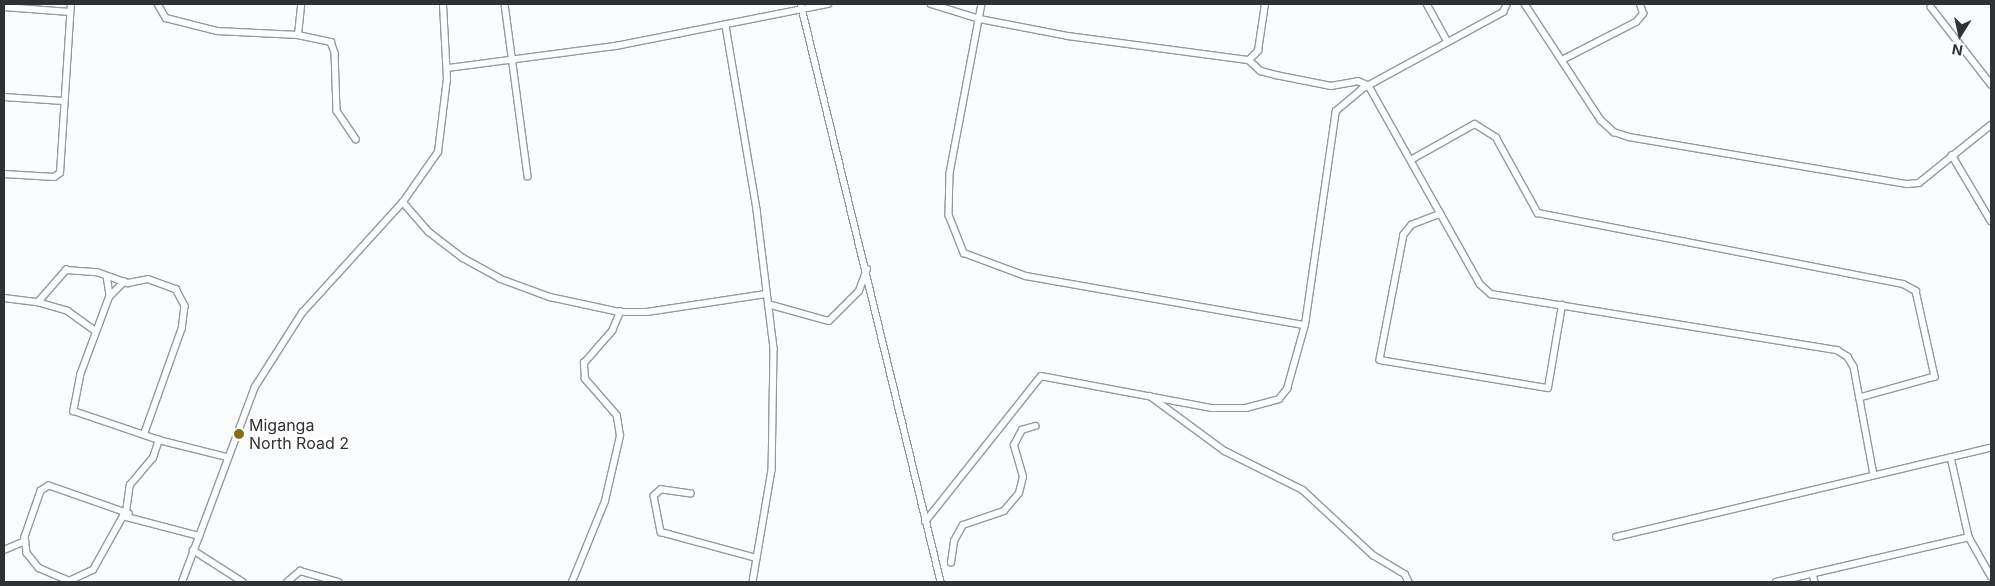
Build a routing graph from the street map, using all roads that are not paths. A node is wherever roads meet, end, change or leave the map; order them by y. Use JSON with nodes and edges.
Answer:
{"nodes":[{"id":1,"x":71,"y":4,"type":"edge"},
{"id":2,"x":158,"y":4,"type":"edge"},
{"id":3,"x":301,"y":4,"type":"edge"},
{"id":4,"x":444,"y":4,"type":"edge"},
{"id":5,"x":505,"y":4,"type":"edge"},
{"id":6,"x":828,"y":4,"type":"edge"},
{"id":7,"x":931,"y":4,"type":"edge"},
{"id":8,"x":982,"y":4,"type":"edge"},
{"id":9,"x":1265,"y":4,"type":"edge"},
{"id":10,"x":1427,"y":4,"type":"edge"},
{"id":11,"x":1507,"y":4,"type":"edge"},
{"id":12,"x":1525,"y":4,"type":"edge"},
{"id":13,"x":1640,"y":4,"type":"edge"},
{"id":14,"x":802,"y":6,"type":"edge"},
{"id":15,"x":1931,"y":7,"type":"dead end"},
{"id":16,"x":4,"y":8,"type":"edge"},
{"id":17,"x":70,"y":12,"type":"junction"},
{"id":18,"x":980,"y":19,"type":"junction"},
{"id":19,"x":726,"y":26,"type":"junction"},
{"id":20,"x":298,"y":35,"type":"junction"},
{"id":21,"x":1448,"y":42,"type":"junction"},
{"id":22,"x":514,"y":60,"type":"junction"},
{"id":23,"x":1249,"y":60,"type":"junction"},
{"id":24,"x":1562,"y":60,"type":"junction"},
{"id":25,"x":448,"y":68,"type":"junction"},
{"id":26,"x":1991,"y":84,"type":"edge"},
{"id":27,"x":1369,"y":86,"type":"junction"},
{"id":28,"x":4,"y":97,"type":"edge"},
{"id":29,"x":63,"y":101,"type":"junction"},
{"id":30,"x":1991,"y":125,"type":"edge"},
{"id":31,"x":356,"y":139,"type":"dead end"},
{"id":32,"x":1952,"y":156,"type":"junction"},
{"id":33,"x":1411,"y":160,"type":"junction"},
{"id":34,"x":4,"y":174,"type":"edge"},
{"id":35,"x":528,"y":176,"type":"dead end"},
{"id":36,"x":403,"y":202,"type":"junction"},
{"id":37,"x":1441,"y":214,"type":"junction"},
{"id":38,"x":1991,"y":221,"type":"edge"},
{"id":39,"x":868,"y":269,"type":"junction"},
{"id":40,"x":108,"y":276,"type":"junction"},
{"id":41,"x":124,"y":282,"type":"junction"},
{"id":42,"x":766,"y":294,"type":"junction"},
{"id":43,"x":110,"y":296,"type":"junction"},
{"id":44,"x":4,"y":298,"type":"edge"},
{"id":45,"x":37,"y":302,"type":"junction"},
{"id":46,"x":768,"y":304,"type":"junction"},
{"id":47,"x":1562,"y":305,"type":"junction"},
{"id":48,"x":620,"y":312,"type":"junction"},
{"id":49,"x":1305,"y":325,"type":"junction"},
{"id":50,"x":96,"y":331,"type":"junction"},
{"id":51,"x":1148,"y":394,"type":"junction"},
{"id":52,"x":1860,"y":398,"type":"junction"},
{"id":53,"x":1035,"y":426,"type":"dead end"},
{"id":54,"x":145,"y":433,"type":"junction"},
{"id":55,"x":159,"y":440,"type":"junction"},
{"id":56,"x":1991,"y":448,"type":"edge"},
{"id":57,"x":227,"y":457,"type":"junction"},
{"id":58,"x":1951,"y":457,"type":"junction"},
{"id":59,"x":1874,"y":475,"type":"junction"},
{"id":60,"x":692,"y":494,"type":"dead end"},
{"id":61,"x":128,"y":513,"type":"junction"},
{"id":62,"x":925,"y":522,"type":"junction"},
{"id":63,"x":199,"y":536,"type":"junction"},
{"id":64,"x":1616,"y":537,"type":"dead end"},
{"id":65,"x":1969,"y":537,"type":"junction"},
{"id":66,"x":26,"y":541,"type":"junction"},
{"id":67,"x":4,"y":550,"type":"edge"},
{"id":68,"x":193,"y":550,"type":"junction"},
{"id":69,"x":756,"y":558,"type":"junction"},
{"id":70,"x":951,"y":563,"type":"dead end"},
{"id":71,"x":1813,"y":574,"type":"junction"},
{"id":72,"x":1991,"y":576,"type":"edge"},
{"id":73,"x":182,"y":582,"type":"edge"},
{"id":74,"x":243,"y":582,"type":"edge"},
{"id":75,"x":287,"y":582,"type":"edge"},
{"id":76,"x":338,"y":582,"type":"edge"},
{"id":77,"x":572,"y":582,"type":"edge"},
{"id":78,"x":753,"y":582,"type":"edge"},
{"id":79,"x":941,"y":582,"type":"edge"},
{"id":80,"x":1409,"y":582,"type":"edge"},
{"id":81,"x":1776,"y":582,"type":"edge"},
{"id":82,"x":1815,"y":582,"type":"edge"}],
"edges":[{"from":1,"to":17,"type":"street"},
{"from":2,"to":20,"type":"street"},
{"from":3,"to":20,"type":"street"},
{"from":4,"to":25,"type":"street"},
{"from":5,"to":22,"type":"street"},
{"from":6,"to":14,"type":"street"},
{"from":7,"to":18,"type":"street"},
{"from":8,"to":18,"type":"street"},
{"from":9,"to":23,"type":"street"},
{"from":10,"to":21,"type":"street"},
{"from":11,"to":21,"type":"street"},
{"from":12,"to":24,"type":"street"},
{"from":13,"to":24,"type":"street"},
{"from":14,"to":19,"type":"street"},
{"from":14,"to":39,"type":"street"},
{"from":15,"to":26,"type":"street"},
{"from":16,"to":17,"type":"street"},
{"from":17,"to":29,"type":"street"},
{"from":18,"to":23,"type":"street"},
{"from":18,"to":49,"type":"street"},
{"from":19,"to":22,"type":"street"},
{"from":19,"to":42,"type":"street"},
{"from":20,"to":31,"type":"street"},
{"from":21,"to":27,"type":"street"},
{"from":22,"to":25,"type":"street"},
{"from":22,"to":35,"type":"street"},
{"from":23,"to":27,"type":"street"},
{"from":24,"to":32,"type":"street"},
{"from":25,"to":36,"type":"street"},
{"from":27,"to":33,"type":"street"},
{"from":27,"to":49,"type":"street"},
{"from":28,"to":29,"type":"street"},
{"from":29,"to":34,"type":"street"},
{"from":30,"to":32,"type":"street"},
{"from":32,"to":38,"type":"street"},
{"from":33,"to":37,"type":"street"},
{"from":33,"to":52,"type":"street"},
{"from":36,"to":48,"type":"street"},
{"from":36,"to":57,"type":"street"},
{"from":37,"to":47,"type":"street"},
{"from":37,"to":47,"type":"street"},
{"from":39,"to":46,"type":"street"},
{"from":39,"to":62,"type":"street"},
{"from":40,"to":41,"type":"street"},
{"from":40,"to":43,"type":"street"},
{"from":40,"to":45,"type":"street"},
{"from":41,"to":43,"type":"street"},
{"from":41,"to":54,"type":"street"},
{"from":42,"to":46,"type":"street"},
{"from":42,"to":48,"type":"street"},
{"from":43,"to":50,"type":"street"},
{"from":44,"to":45,"type":"street"},
{"from":45,"to":50,"type":"street"},
{"from":46,"to":69,"type":"street"},
{"from":47,"to":52,"type":"street"},
{"from":48,"to":77,"type":"street"},
{"from":49,"to":51,"type":"street"},
{"from":50,"to":54,"type":"street"},
{"from":51,"to":62,"type":"street"},
{"from":51,"to":80,"type":"street"},
{"from":52,"to":59,"type":"street"},
{"from":53,"to":70,"type":"street"},
{"from":54,"to":55,"type":"street"},
{"from":55,"to":57,"type":"street"},
{"from":55,"to":61,"type":"street"},
{"from":56,"to":58,"type":"street"},
{"from":57,"to":63,"type":"street"},
{"from":58,"to":59,"type":"street"},
{"from":58,"to":65,"type":"street"},
{"from":59,"to":64,"type":"street"},
{"from":60,"to":69,"type":"street"},
{"from":61,"to":63,"type":"street"},
{"from":61,"to":66,"type":"street"},
{"from":61,"to":66,"type":"street"},
{"from":62,"to":79,"type":"street"},
{"from":63,"to":68,"type":"street"},
{"from":65,"to":71,"type":"street"},
{"from":65,"to":72,"type":"street"},
{"from":66,"to":67,"type":"street"},
{"from":68,"to":73,"type":"street"},
{"from":68,"to":74,"type":"street"},
{"from":69,"to":78,"type":"street"},
{"from":71,"to":81,"type":"street"},
{"from":71,"to":82,"type":"street"},
{"from":75,"to":76,"type":"street"}]}
